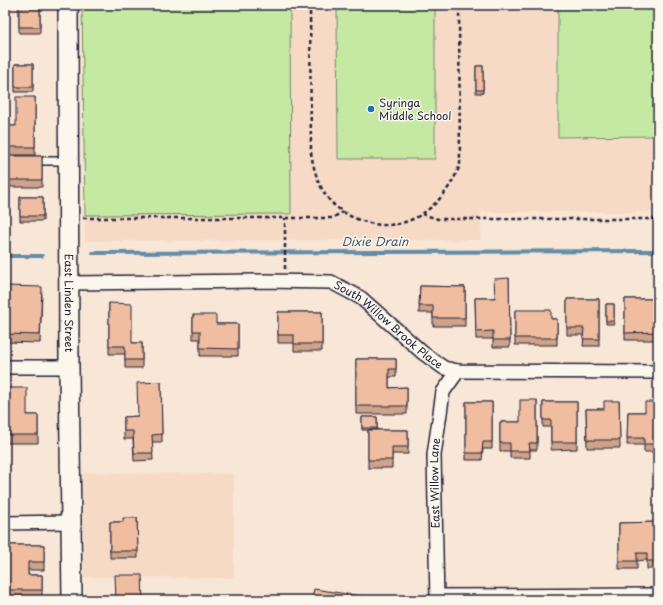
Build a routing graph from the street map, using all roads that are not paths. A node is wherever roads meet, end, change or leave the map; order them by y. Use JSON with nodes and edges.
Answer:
{"nodes":[{"id":1,"x":68,"y":5,"type":"edge"},
{"id":2,"x":26,"y":160,"type":"edge"},
{"id":3,"x":69,"y":161,"type":"junction"},
{"id":4,"x":70,"y":282,"type":"junction"},
{"id":5,"x":5,"y":367,"type":"edge"},
{"id":6,"x":69,"y":367,"type":"junction"},
{"id":7,"x":458,"y":371,"type":"junction"},
{"id":8,"x":658,"y":372,"type":"edge"},
{"id":9,"x":71,"y":522,"type":"junction"},
{"id":10,"x":5,"y":523,"type":"edge"},
{"id":11,"x":658,"y":595,"type":"edge"},
{"id":12,"x":628,"y":597,"type":"edge"},
{"id":13,"x":437,"y":598,"type":"edge"},
{"id":14,"x":72,"y":600,"type":"edge"}],
"edges":[{"from":1,"to":3,"type":"main road","name":"East Linden Street"},
{"from":2,"to":3,"type":"lane"},
{"from":3,"to":4,"type":"main road","name":"East Linden Street"},
{"from":4,"to":6,"type":"main road","name":"East Linden Street"},
{"from":4,"to":7,"type":"street","name":"South Willow Brook Place"},
{"from":5,"to":6,"type":"street"},
{"from":6,"to":9,"type":"main road","name":"East Linden Street"},
{"from":7,"to":8,"type":"street","name":"South Willow Brook Place"},
{"from":7,"to":13,"type":"street","name":"East Willow Lane"},
{"from":9,"to":10,"type":"street"},
{"from":9,"to":14,"type":"main road","name":"East Linden Street"},
{"from":11,"to":12,"type":"street"},
{"from":12,"to":13,"type":"street"}]}
